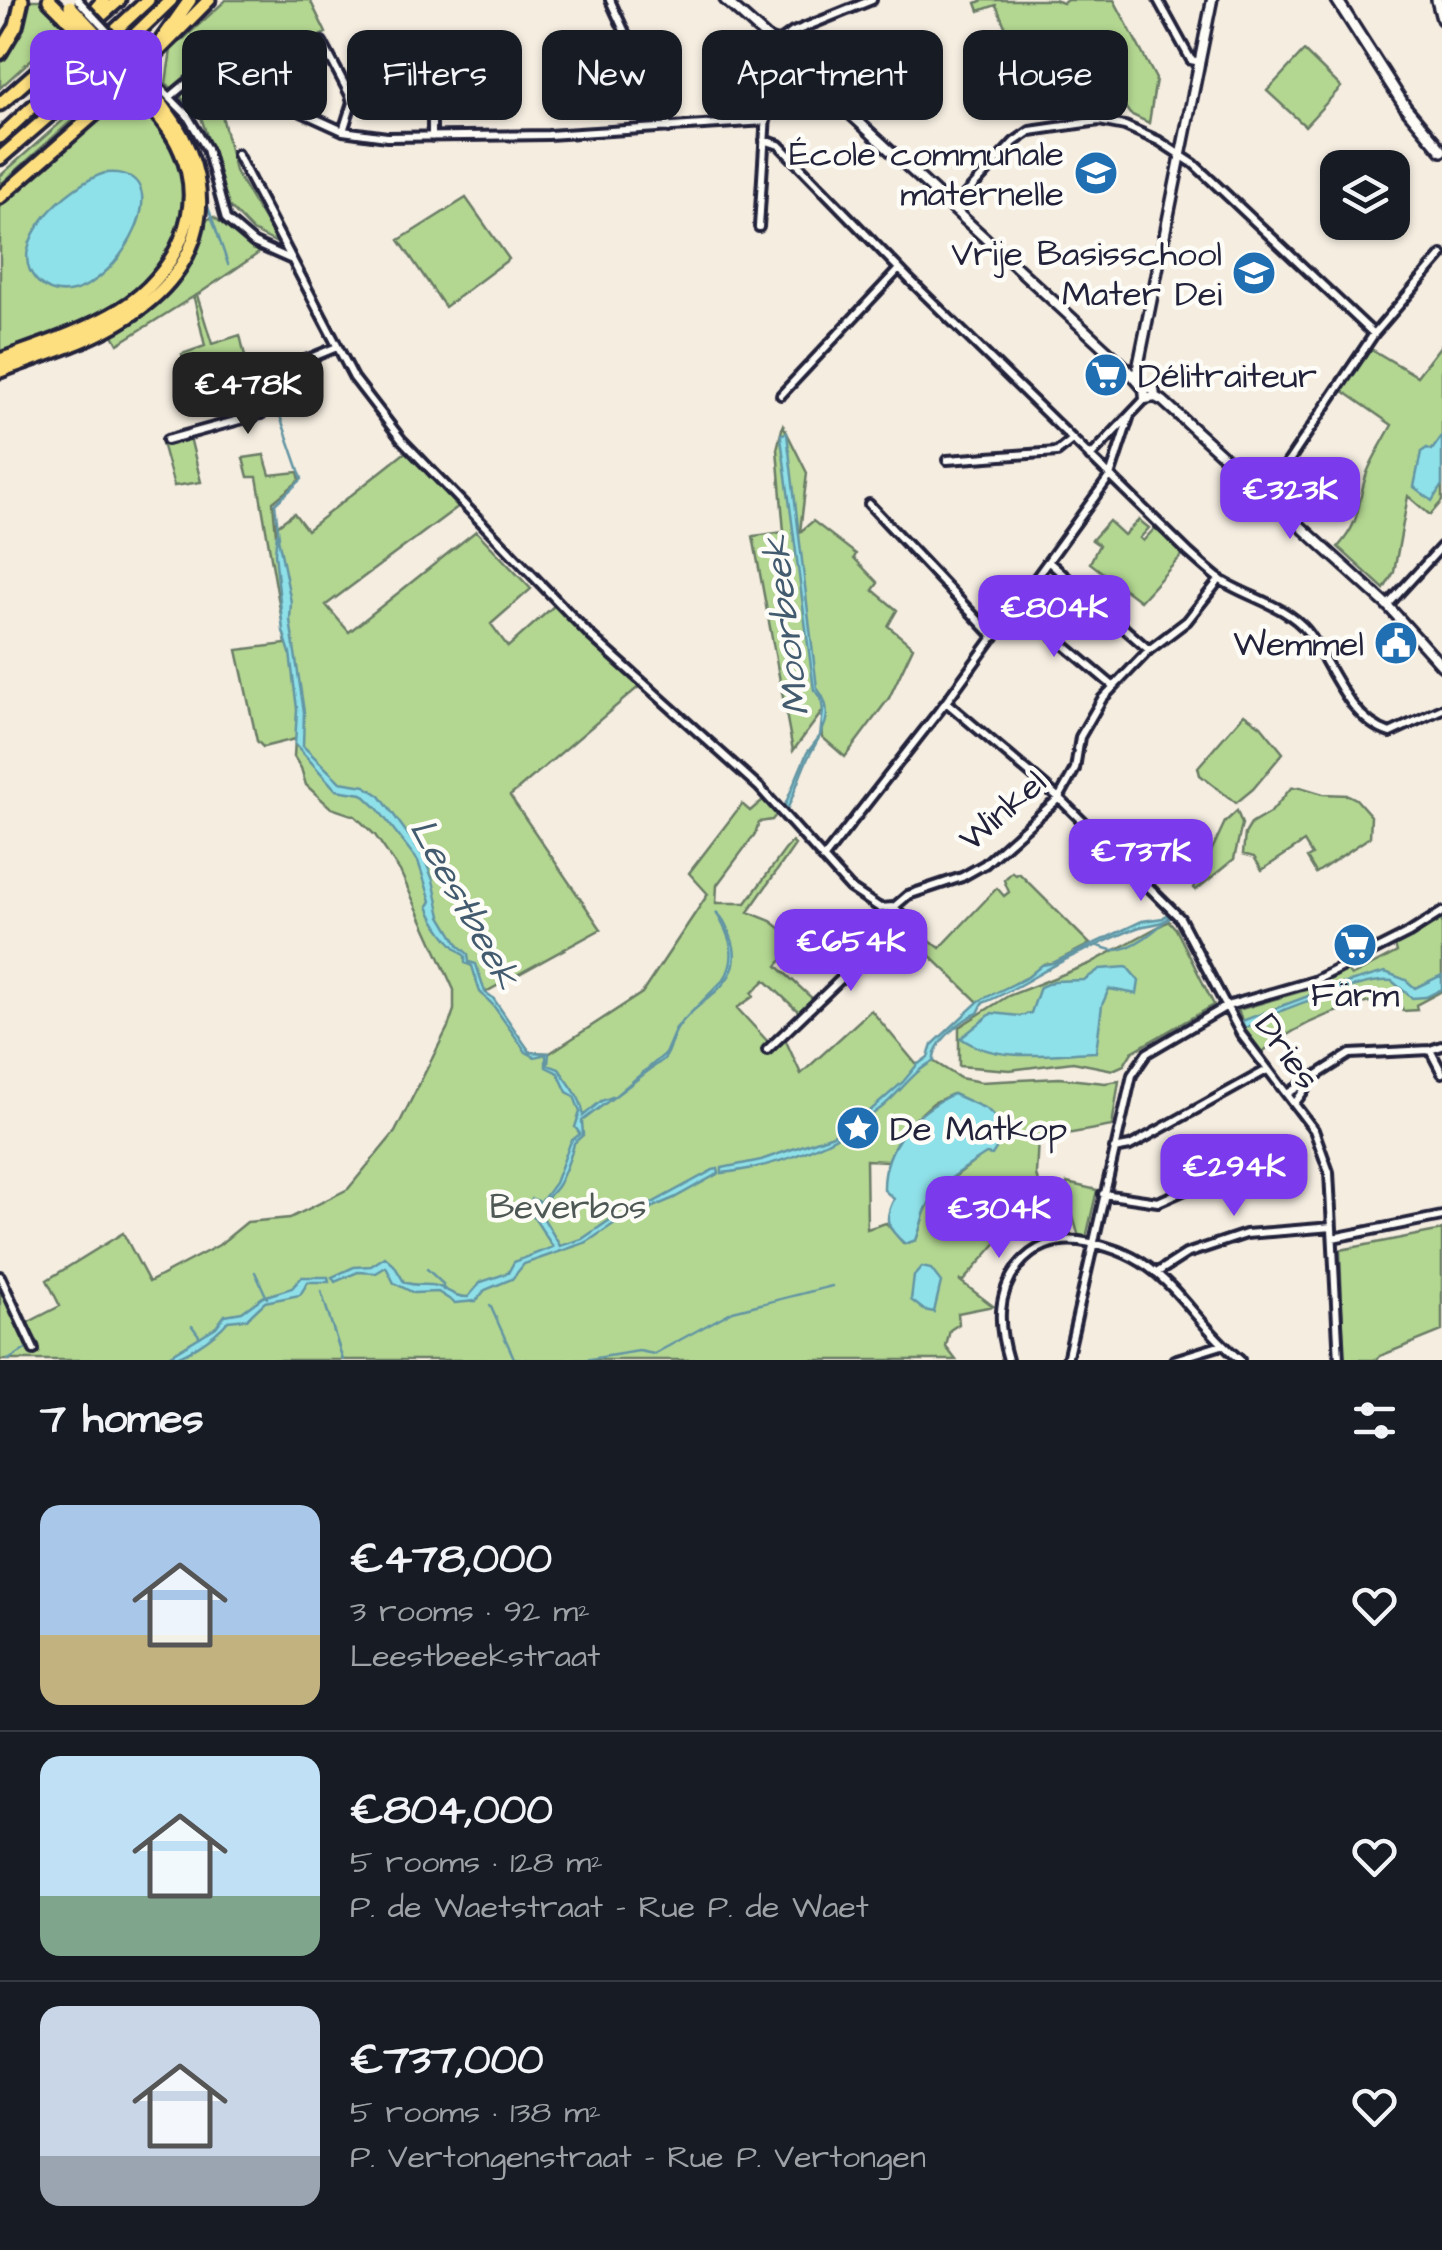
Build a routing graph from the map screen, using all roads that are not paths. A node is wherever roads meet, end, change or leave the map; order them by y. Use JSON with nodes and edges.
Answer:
{"nodes":[{"id":1,"x":22,"y":0,"type":"edge"},
{"id":2,"x":49,"y":0,"type":"edge"},
{"id":3,"x":103,"y":0,"type":"edge"},
{"id":4,"x":120,"y":0,"type":"edge"},
{"id":5,"x":148,"y":0,"type":"edge"},
{"id":6,"x":172,"y":0,"type":"edge"},
{"id":7,"x":190,"y":0,"type":"edge"},
{"id":8,"x":209,"y":0,"type":"edge"},
{"id":9,"x":610,"y":0,"type":"edge"},
{"id":10,"x":725,"y":0,"type":"edge"},
{"id":11,"x":872,"y":0,"type":"edge"},
{"id":12,"x":1158,"y":0,"type":"edge"},
{"id":13,"x":1212,"y":0,"type":"edge"},
{"id":14,"x":1337,"y":0,"type":"edge"},
{"id":15,"x":1437,"y":0,"type":"edge"},
{"id":16,"x":68,"y":5,"type":"edge"},
{"id":17,"x":1442,"y":19,"type":"edge"},
{"id":18,"x":79,"y":30,"type":"edge"},
{"id":19,"x":82,"y":30,"type":"edge"},
{"id":20,"x":92,"y":30,"type":"edge"},
{"id":21,"x":763,"y":30,"type":"edge"},
{"id":22,"x":798,"y":30,"type":"edge"},
{"id":23,"x":162,"y":41,"type":"edge"},
{"id":24,"x":162,"y":47,"type":"edge"},
{"id":25,"x":327,"y":51,"type":"edge"},
{"id":26,"x":0,"y":53,"type":"edge"},
{"id":27,"x":1200,"y":62,"type":"junction"},
{"id":28,"x":30,"y":77,"type":"edge"},
{"id":29,"x":162,"y":96,"type":"edge"},
{"id":30,"x":170,"y":98,"type":"junction"},
{"id":31,"x":0,"y":104,"type":"edge"},
{"id":32,"x":162,"y":106,"type":"edge"},
{"id":33,"x":162,"y":115,"type":"edge"},
{"id":34,"x":88,"y":120,"type":"edge"},
{"id":35,"x":432,"y":120,"type":"edge"},
{"id":36,"x":854,"y":120,"type":"edge"},
{"id":37,"x":766,"y":121,"type":"joint"},
{"id":38,"x":669,"y":128,"type":"junction"},
{"id":39,"x":343,"y":131,"type":"junction"},
{"id":40,"x":0,"y":136,"type":"edge"},
{"id":41,"x":432,"y":136,"type":"junction"},
{"id":42,"x":764,"y":140,"type":"junction"},
{"id":43,"x":1442,"y":151,"type":"edge"},
{"id":44,"x":237,"y":154,"type":"dead end"},
{"id":45,"x":1181,"y":154,"type":"junction"},
{"id":46,"x":0,"y":158,"type":"edge"},
{"id":47,"x":0,"y":197,"type":"edge"},
{"id":48,"x":953,"y":208,"type":"junction"},
{"id":49,"x":759,"y":226,"type":"dead end"},
{"id":50,"x":1442,"y":255,"type":"edge"},
{"id":51,"x":290,"y":259,"type":"junction"},
{"id":52,"x":899,"y":269,"type":"junction"},
{"id":53,"x":1374,"y":334,"type":"junction"},
{"id":54,"x":337,"y":347,"type":"junction"},
{"id":55,"x":0,"y":360,"type":"edge"},
{"id":56,"x":0,"y":371,"type":"edge"},
{"id":57,"x":267,"y":376,"type":"junction"},
{"id":58,"x":1136,"y":377,"type":"junction"},
{"id":59,"x":781,"y":394,"type":"dead end"},
{"id":60,"x":1148,"y":395,"type":"junction"},
{"id":61,"x":184,"y":401,"type":"dead end"},
{"id":62,"x":1130,"y":415,"type":"junction"},
{"id":63,"x":167,"y":440,"type":"dead end"},
{"id":64,"x":1072,"y":440,"type":"junction"},
{"id":65,"x":1090,"y":457,"type":"junction"},
{"id":66,"x":946,"y":460,"type":"dead end"},
{"id":67,"x":1110,"y":476,"type":"junction"},
{"id":68,"x":1266,"y":494,"type":"junction"},
{"id":69,"x":869,"y":504,"type":"dead end"},
{"id":70,"x":1442,"y":546,"type":"edge"},
{"id":71,"x":1050,"y":562,"type":"junction"},
{"id":72,"x":1220,"y":579,"type":"junction"},
{"id":73,"x":1018,"y":606,"type":"junction"},
{"id":74,"x":1387,"y":606,"type":"junction"},
{"id":75,"x":994,"y":636,"type":"junction"},
{"id":76,"x":1149,"y":650,"type":"junction"},
{"id":77,"x":1442,"y":666,"type":"edge"},
{"id":78,"x":1114,"y":686,"type":"junction"},
{"id":79,"x":946,"y":702,"type":"junction"},
{"id":80,"x":1442,"y":709,"type":"edge"},
{"id":81,"x":1059,"y":798,"type":"junction"},
{"id":82,"x":823,"y":859,"type":"junction"},
{"id":83,"x":894,"y":907,"type":"junction"},
{"id":84,"x":1442,"y":912,"type":"edge"},
{"id":85,"x":920,"y":933,"type":"dead end"},
{"id":86,"x":1228,"y":1006,"type":"junction"},
{"id":87,"x":1442,"y":1046,"type":"edge"},
{"id":88,"x":767,"y":1050,"type":"dead end"},
{"id":89,"x":1430,"y":1050,"type":"junction"},
{"id":90,"x":1267,"y":1070,"type":"junction"},
{"id":91,"x":1442,"y":1073,"type":"edge"},
{"id":92,"x":1314,"y":1077,"type":"junction"},
{"id":93,"x":1287,"y":1094,"type":"junction"},
{"id":94,"x":1295,"y":1104,"type":"junction"},
{"id":95,"x":1114,"y":1150,"type":"junction"},
{"id":96,"x":1219,"y":1175,"type":"dead end"},
{"id":97,"x":1103,"y":1194,"type":"junction"},
{"id":98,"x":1442,"y":1216,"type":"edge"},
{"id":99,"x":1332,"y":1227,"type":"junction"},
{"id":100,"x":1333,"y":1238,"type":"junction"},
{"id":101,"x":1092,"y":1243,"type":"junction"},
{"id":102,"x":1158,"y":1272,"type":"junction"},
{"id":103,"x":0,"y":1276,"type":"edge"},
{"id":104,"x":1222,"y":1344,"type":"junction"},
{"id":105,"x":34,"y":1350,"type":"dead end"},
{"id":106,"x":1008,"y":1360,"type":"edge"},
{"id":107,"x":1066,"y":1360,"type":"edge"},
{"id":108,"x":1174,"y":1360,"type":"edge"},
{"id":109,"x":1240,"y":1360,"type":"edge"},
{"id":110,"x":1339,"y":1360,"type":"edge"}],
"edges":[{"from":1,"to":26,"type":"highway"},
{"from":2,"to":16,"type":"highway"},
{"from":3,"to":18,"type":"highway"},
{"from":4,"to":19,"type":"highway"},
{"from":5,"to":40,"type":"highway"},
{"from":6,"to":46,"type":"highway"},
{"from":7,"to":23,"type":"highway"},
{"from":8,"to":24,"type":"highway"},
{"from":9,"to":38,"type":"street"},
{"from":10,"to":21,"type":"street"},
{"from":11,"to":22,"type":"street"},
{"from":12,"to":27,"type":"street"},
{"from":13,"to":27,"type":"street"},
{"from":14,"to":43,"type":"main road"},
{"from":15,"to":17,"type":"main road"},
{"from":16,"to":20,"type":"highway","bridge":true},
{"from":25,"to":39,"type":"street"},
{"from":27,"to":45,"type":"street"},
{"from":28,"to":31,"type":"highway"},
{"from":29,"to":30,"type":"street"},
{"from":30,"to":39,"type":"street"},
{"from":30,"to":51,"type":"street"},
{"from":32,"to":56,"type":"highway"},
{"from":33,"to":55,"type":"highway"},
{"from":34,"to":47,"type":"highway"},
{"from":35,"to":41,"type":"street"},
{"from":36,"to":48,"type":"street"},
{"from":37,"to":38,"type":"street"},
{"from":37,"to":42,"type":"street"},
{"from":38,"to":41,"type":"street"},
{"from":39,"to":41,"type":"street"},
{"from":42,"to":49,"type":"street"},
{"from":42,"to":52,"type":"street"},
{"from":44,"to":51,"type":"street"},
{"from":45,"to":48,"type":"street"},
{"from":45,"to":53,"type":"street"},
{"from":45,"to":58,"type":"street"},
{"from":48,"to":58,"type":"street"},
{"from":50,"to":53,"type":"street"},
{"from":51,"to":54,"type":"street"},
{"from":52,"to":59,"type":"street"},
{"from":52,"to":64,"type":"street"},
{"from":53,"to":68,"type":"street"},
{"from":54,"to":57,"type":"street"},
{"from":54,"to":82,"type":"street"},
{"from":57,"to":61,"type":"street"},
{"from":57,"to":63,"type":"street"},
{"from":58,"to":60,"type":"street"},
{"from":60,"to":62,"type":"street"},
{"from":60,"to":68,"type":"street"},
{"from":62,"to":65,"type":"street"},
{"from":62,"to":67,"type":"street"},
{"from":64,"to":65,"type":"street"},
{"from":64,"to":66,"type":"street"},
{"from":65,"to":67,"type":"street"},
{"from":67,"to":71,"type":"street"},
{"from":67,"to":72,"type":"street"},
{"from":68,"to":74,"type":"street"},
{"from":69,"to":75,"type":"street"},
{"from":70,"to":74,"type":"street"},
{"from":71,"to":73,"type":"street"},
{"from":71,"to":76,"type":"street"},
{"from":72,"to":76,"type":"street","name":"Winkel"},
{"from":72,"to":80,"type":"street"},
{"from":73,"to":75,"type":"street"},
{"from":73,"to":78,"type":"street"},
{"from":74,"to":77,"type":"street"},
{"from":75,"to":79,"type":"street"},
{"from":76,"to":78,"type":"street","name":"Winkel"},
{"from":78,"to":81,"type":"street","name":"Winkel"},
{"from":79,"to":81,"type":"street","name":"Dries"},
{"from":79,"to":82,"type":"street"},
{"from":81,"to":83,"type":"street","name":"Winkel"},
{"from":81,"to":86,"type":"street","name":"Dries"},
{"from":82,"to":83,"type":"street"},
{"from":83,"to":85,"type":"street"},
{"from":83,"to":88,"type":"street"},
{"from":84,"to":86,"type":"street"},
{"from":86,"to":90,"type":"street","name":"Dries"},
{"from":86,"to":95,"type":"street"},
{"from":87,"to":89,"type":"street"},
{"from":89,"to":91,"type":"street"},
{"from":89,"to":92,"type":"street"},
{"from":90,"to":93,"type":"street","name":"Dries"},
{"from":90,"to":95,"type":"street"},
{"from":92,"to":93,"type":"street"},
{"from":92,"to":94,"type":"street"},
{"from":93,"to":94,"type":"street","name":"Dries"},
{"from":94,"to":99,"type":"street","name":"Dries"},
{"from":95,"to":97,"type":"street"},
{"from":96,"to":97,"type":"street"},
{"from":97,"to":101,"type":"street"},
{"from":98,"to":100,"type":"street"},
{"from":99,"to":100,"type":"street","name":"Dries"},
{"from":99,"to":102,"type":"street"},
{"from":100,"to":110,"type":"street","name":"Dries"},
{"from":101,"to":102,"type":"street"},
{"from":101,"to":106,"type":"street"},
{"from":101,"to":107,"type":"street"},
{"from":102,"to":104,"type":"street"},
{"from":103,"to":105,"type":"street"},
{"from":104,"to":108,"type":"street"},
{"from":104,"to":109,"type":"street"}]}
